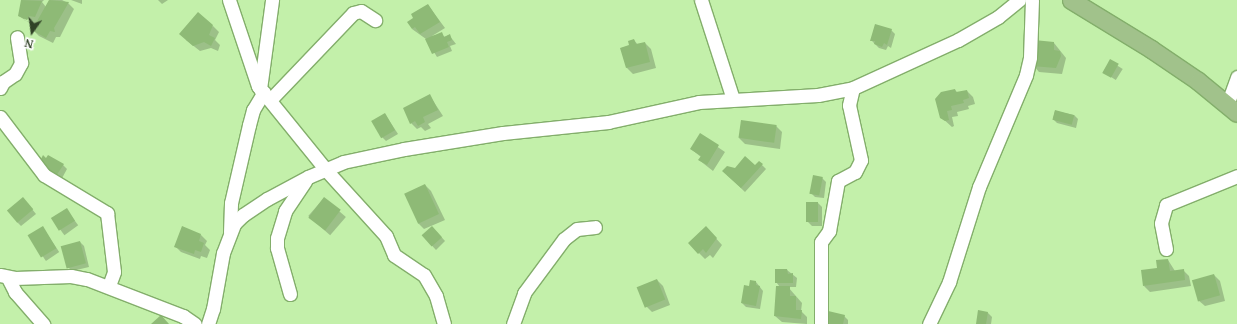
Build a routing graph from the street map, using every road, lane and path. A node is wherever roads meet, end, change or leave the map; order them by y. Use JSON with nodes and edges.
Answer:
{"nodes":[{"id":1,"x":229,"y":0,"type":"edge"},
{"id":2,"x":272,"y":0,"type":"edge"},
{"id":3,"x":701,"y":0,"type":"edge"},
{"id":4,"x":1019,"y":0,"type":"edge"},
{"id":5,"x":1032,"y":0,"type":"edge"},
{"id":6,"x":1071,"y":0,"type":"edge"},
{"id":7,"x":375,"y":20,"type":"dead end"},
{"id":8,"x":17,"y":37,"type":"dead end"},
{"id":9,"x":1237,"y":77,"type":"edge"},
{"id":10,"x":0,"y":88,"type":"edge"},
{"id":11,"x":853,"y":88,"type":"junction"},
{"id":12,"x":265,"y":94,"type":"junction"},
{"id":13,"x":733,"y":99,"type":"junction"},
{"id":14,"x":1232,"y":109,"type":"edge"},
{"id":15,"x":0,"y":117,"type":"edge"},
{"id":16,"x":326,"y":170,"type":"junction"},
{"id":17,"x":1237,"y":176,"type":"edge"},
{"id":18,"x":308,"y":177,"type":"junction"},
{"id":19,"x":595,"y":227,"type":"dead end"},
{"id":20,"x":230,"y":232,"type":"junction"},
{"id":21,"x":1166,"y":248,"type":"dead end"},
{"id":22,"x":4,"y":277,"type":"edge"},
{"id":23,"x":109,"y":286,"type":"junction"},
{"id":24,"x":290,"y":294,"type":"dead end"},
{"id":25,"x":821,"y":323,"type":"dead end"},
{"id":26,"x":43,"y":324,"type":"edge"},
{"id":27,"x":195,"y":324,"type":"edge"},
{"id":28,"x":208,"y":324,"type":"edge"},
{"id":29,"x":444,"y":324,"type":"edge"},
{"id":30,"x":513,"y":324,"type":"edge"},
{"id":31,"x":929,"y":324,"type":"edge"}],
"edges":[{"from":1,"to":12,"type":"street"},
{"from":2,"to":12,"type":"street"},
{"from":3,"to":13,"type":"street"},
{"from":4,"to":11,"type":"street"},
{"from":5,"to":31,"type":"street"},
{"from":6,"to":14,"type":"main road"},
{"from":7,"to":12,"type":"street"},
{"from":8,"to":10,"type":"street"},
{"from":9,"to":14,"type":"street"},
{"from":11,"to":13,"type":"street"},
{"from":11,"to":25,"type":"street"},
{"from":12,"to":16,"type":"street"},
{"from":12,"to":20,"type":"street"},
{"from":13,"to":16,"type":"street"},
{"from":15,"to":23,"type":"street"},
{"from":16,"to":18,"type":"street"},
{"from":16,"to":29,"type":"street"},
{"from":17,"to":21,"type":"street"},
{"from":18,"to":20,"type":"street"},
{"from":18,"to":24,"type":"street"},
{"from":19,"to":30,"type":"street"},
{"from":20,"to":28,"type":"street"},
{"from":22,"to":23,"type":"street"},
{"from":22,"to":26,"type":"street"},
{"from":23,"to":27,"type":"street"}]}
